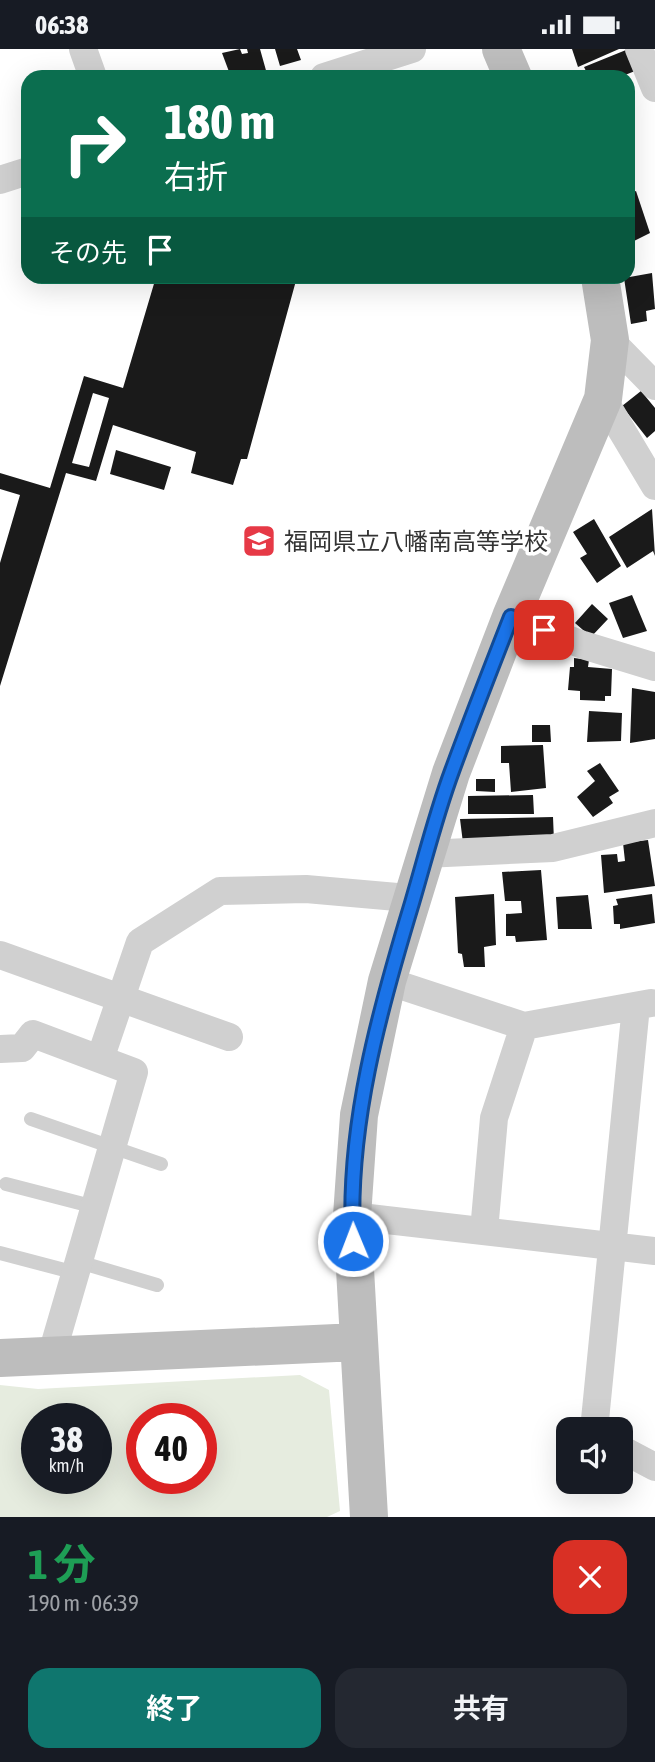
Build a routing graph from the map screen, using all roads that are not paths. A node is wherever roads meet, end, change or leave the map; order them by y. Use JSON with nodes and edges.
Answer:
{"nodes":[{"id":1,"x":83,"y":49,"type":"edge"},
{"id":2,"x":412,"y":49,"type":"edge"},
{"id":3,"x":639,"y":49,"type":"edge"},
{"id":4,"x":90,"y":70,"type":"edge"},
{"id":5,"x":346,"y":70,"type":"edge"},
{"id":6,"x":655,"y":88,"type":"edge"},
{"id":7,"x":21,"y":173,"type":"edge"},
{"id":8,"x":0,"y":180,"type":"edge"},
{"id":9,"x":601,"y":284,"type":"edge"},
{"id":10,"x":610,"y":340,"type":"junction"},
{"id":11,"x":655,"y":386,"type":"edge"},
{"id":12,"x":603,"y":400,"type":"junction"},
{"id":13,"x":655,"y":486,"type":"edge"},
{"id":14,"x":511,"y":617,"type":"junction"},
{"id":15,"x":649,"y":661,"type":"edge"},
{"id":16,"x":655,"y":823,"type":"edge"},
{"id":17,"x":425,"y":854,"type":"junction"},
{"id":18,"x":412,"y":903,"type":"junction"},
{"id":19,"x":0,"y":955,"type":"edge"},
{"id":20,"x":387,"y":981,"type":"junction"},
{"id":21,"x":120,"y":998,"type":"junction"},
{"id":22,"x":645,"y":1004,"type":"edge"},
{"id":23,"x":524,"y":1026,"type":"junction"},
{"id":24,"x":231,"y":1036,"type":"dead end"},
{"id":25,"x":0,"y":1049,"type":"edge"},
{"id":26,"x":100,"y":1059,"type":"junction"},
{"id":27,"x":31,"y":1119,"type":"dead end"},
{"id":28,"x":112,"y":1147,"type":"junction"},
{"id":29,"x":161,"y":1164,"type":"dead end"},
{"id":30,"x":6,"y":1184,"type":"dead end"},
{"id":31,"x":95,"y":1207,"type":"junction"},
{"id":32,"x":352,"y":1216,"type":"junction"},
{"id":33,"x":484,"y":1231,"type":"junction"},
{"id":34,"x":610,"y":1246,"type":"junction"},
{"id":35,"x":655,"y":1251,"type":"edge"},
{"id":36,"x":0,"y":1253,"type":"edge"},
{"id":37,"x":78,"y":1267,"type":"junction"},
{"id":38,"x":157,"y":1285,"type":"dead end"},
{"id":39,"x":358,"y":1342,"type":"junction"},
{"id":40,"x":51,"y":1357,"type":"junction"},
{"id":41,"x":0,"y":1358,"type":"edge"},
{"id":42,"x":595,"y":1417,"type":"edge"},
{"id":43,"x":633,"y":1456,"type":"edge"},
{"id":44,"x":655,"y":1468,"type":"edge"},
{"id":45,"x":369,"y":1517,"type":"edge"}],
"edges":[{"from":1,"to":4,"type":"street"},
{"from":2,"to":5,"type":"street"},
{"from":3,"to":6,"type":"street"},
{"from":7,"to":8,"type":"street"},
{"from":9,"to":10,"type":"street"},
{"from":10,"to":11,"type":"street"},
{"from":10,"to":12,"type":"street"},
{"from":12,"to":13,"type":"street"},
{"from":12,"to":14,"type":"street"},
{"from":14,"to":15,"type":"street"},
{"from":14,"to":17,"type":"street"},
{"from":16,"to":17,"type":"street"},
{"from":17,"to":18,"type":"street"},
{"from":18,"to":20,"type":"street"},
{"from":18,"to":21,"type":"street"},
{"from":19,"to":21,"type":"street"},
{"from":20,"to":23,"type":"street"},
{"from":20,"to":32,"type":"street"},
{"from":21,"to":24,"type":"street"},
{"from":21,"to":26,"type":"street"},
{"from":22,"to":23,"type":"street"},
{"from":22,"to":34,"type":"street"},
{"from":23,"to":33,"type":"street"},
{"from":25,"to":26,"type":"street"},
{"from":26,"to":28,"type":"street"},
{"from":27,"to":28,"type":"lane"},
{"from":28,"to":29,"type":"lane"},
{"from":28,"to":31,"type":"street"},
{"from":30,"to":31,"type":"lane"},
{"from":31,"to":37,"type":"street"},
{"from":32,"to":33,"type":"street"},
{"from":32,"to":39,"type":"street"},
{"from":33,"to":34,"type":"street"},
{"from":34,"to":35,"type":"street"},
{"from":34,"to":42,"type":"street"},
{"from":36,"to":37,"type":"lane"},
{"from":37,"to":38,"type":"lane"},
{"from":37,"to":40,"type":"street"},
{"from":39,"to":40,"type":"street"},
{"from":39,"to":45,"type":"street"},
{"from":40,"to":41,"type":"street"},
{"from":43,"to":44,"type":"street"}]}
